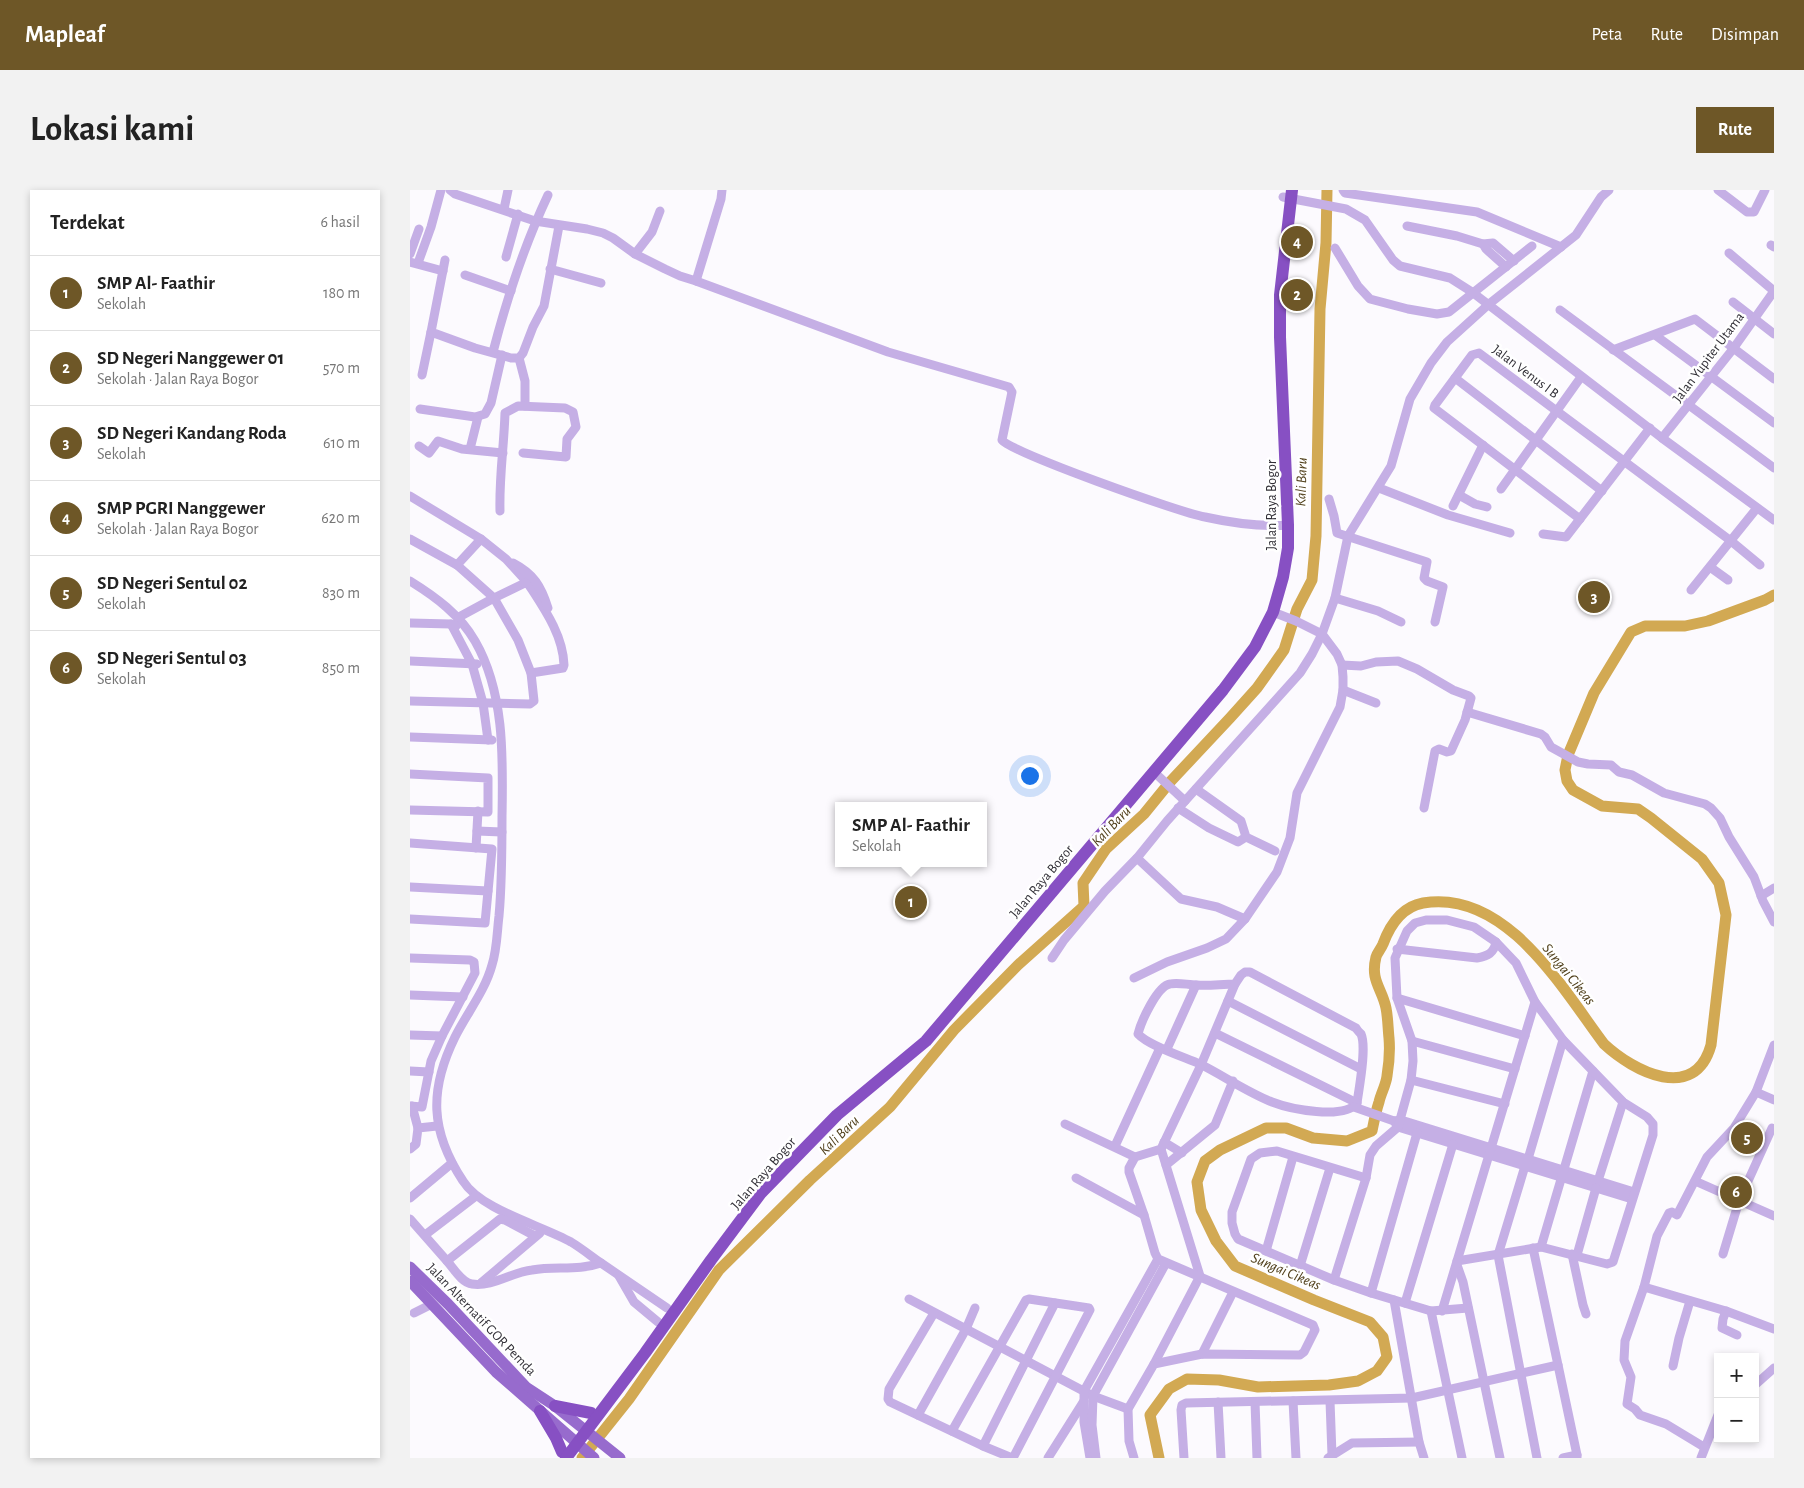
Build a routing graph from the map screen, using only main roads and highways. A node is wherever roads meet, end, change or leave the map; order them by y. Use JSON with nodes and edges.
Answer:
{"nodes":[{"id":1,"x":1290,"y":195,"type":"edge"},
{"id":2,"x":1285,"y":525,"type":"junction"},
{"id":3,"x":410,"y":1267,"type":"edge"},
{"id":4,"x":410,"y":1281,"type":"edge"},
{"id":5,"x":689,"y":1284,"type":"junction"},
{"id":6,"x":555,"y":1406,"type":"junction"},
{"id":7,"x":540,"y":1411,"type":"junction"},
{"id":8,"x":591,"y":1413,"type":"junction"},
{"id":9,"x":586,"y":1431,"type":"junction"},
{"id":10,"x":576,"y":1443,"type":"junction"},
{"id":11,"x":562,"y":1456,"type":"edge"},
{"id":12,"x":594,"y":1458,"type":"edge"},
{"id":13,"x":620,"y":1458,"type":"edge"}],
"edges":[{"from":1,"to":2,"type":"highway","name":"Jalan Raya Bogor"},
{"from":2,"to":5,"type":"highway","name":"Jalan Raya Bogor"},
{"from":2,"to":5,"type":"highway","name":"Jalan Raya Bogor"},
{"from":3,"to":6,"type":"main road","name":"Jalan Alternatif GOR Pemda"},
{"from":4,"to":7,"type":"main road","name":"Jalan Alternatif GOR Pemda"},
{"from":5,"to":8,"type":"highway","name":"Jalan Raya Bogor"},
{"from":5,"to":9,"type":"highway","name":"Jalan Raya Bogor"},
{"from":6,"to":8,"type":"highway"},
{"from":6,"to":9,"type":"main road","name":"Jalan Alternatif GOR Pemda"},
{"from":7,"to":10,"type":"main road","name":"Jalan Alternatif GOR Pemda"},
{"from":7,"to":11,"type":"highway"},
{"from":8,"to":9,"type":"highway","name":"Jalan Raya Bogor"},
{"from":9,"to":10,"type":"highway","name":"Jalan Raya Bogor"},
{"from":9,"to":13,"type":"main road","name":"Jalan Alternatif GOR Pemda"},
{"from":10,"to":11,"type":"highway","name":"Jalan Raya Bogor"},
{"from":10,"to":12,"type":"main road","name":"Jalan Alternatif GOR Pemda"}]}
